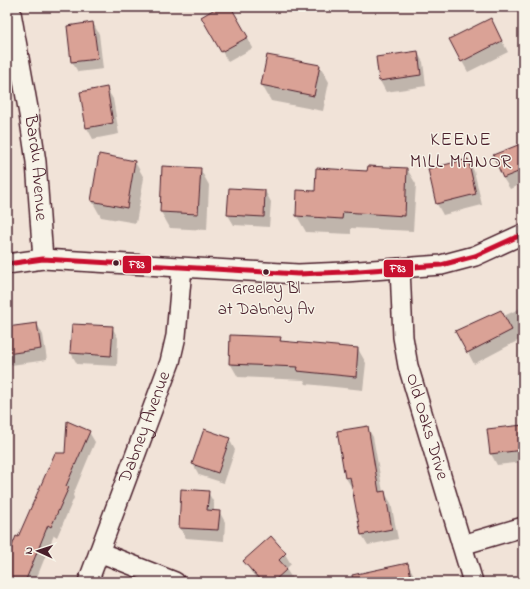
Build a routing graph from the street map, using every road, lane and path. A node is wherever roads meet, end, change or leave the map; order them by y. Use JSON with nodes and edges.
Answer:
{"nodes":[{"id":1,"x":10,"y":7,"type":"edge"},
{"id":2,"x":523,"y":234,"type":"edge"},
{"id":3,"x":43,"y":258,"type":"junction"},
{"id":4,"x":7,"y":264,"type":"edge"},
{"id":5,"x":182,"y":268,"type":"junction"},
{"id":6,"x":400,"y":268,"type":"junction"},
{"id":7,"x":523,"y":526,"type":"edge"},
{"id":8,"x":462,"y":546,"type":"junction"},
{"id":9,"x":99,"y":552,"type":"junction"},
{"id":10,"x":88,"y":582,"type":"edge"},
{"id":11,"x":175,"y":582,"type":"edge"},
{"id":12,"x":473,"y":582,"type":"edge"}],
"edges":[{"from":1,"to":3,"type":"street","name":"Bardu Avenue"},
{"from":2,"to":6,"type":"street"},
{"from":3,"to":4,"type":"street"},
{"from":3,"to":5,"type":"street"},
{"from":5,"to":6,"type":"street"},
{"from":5,"to":9,"type":"street","name":"Dabney Avenue"},
{"from":6,"to":8,"type":"street","name":"Old Oaks Drive"},
{"from":7,"to":8,"type":"street"},
{"from":8,"to":12,"type":"street","name":"Old Oaks Drive"},
{"from":9,"to":10,"type":"street","name":"Dabney Avenue"},
{"from":9,"to":11,"type":"street"}]}
